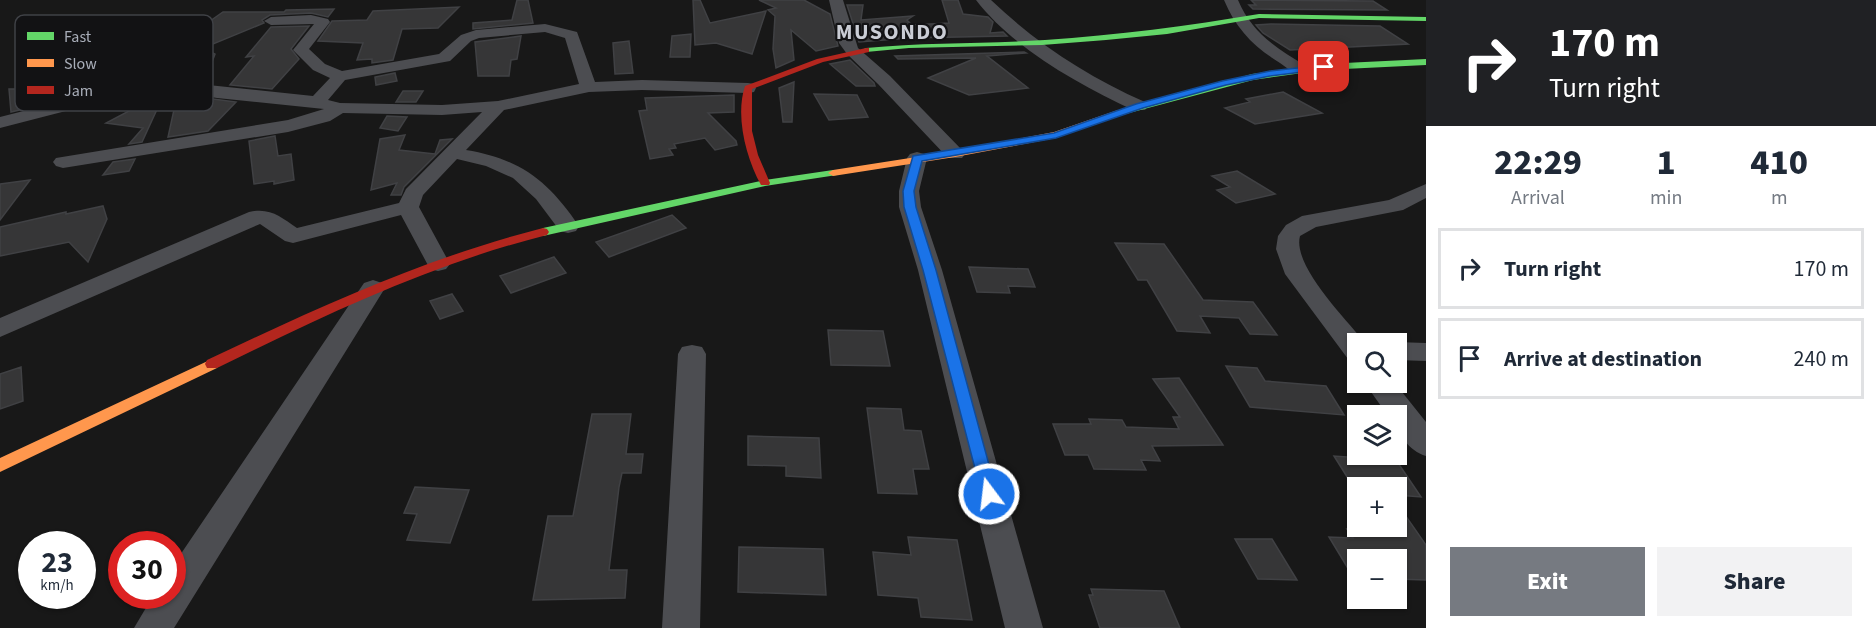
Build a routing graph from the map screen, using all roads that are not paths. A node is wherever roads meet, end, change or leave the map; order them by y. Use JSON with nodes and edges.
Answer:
{"nodes":[{"id":1,"x":836,"y":0,"type":"edge"},
{"id":2,"x":983,"y":0,"type":"edge"},
{"id":3,"x":1231,"y":0,"type":"edge"},
{"id":4,"x":1238,"y":18,"type":"junction"},
{"id":5,"x":1426,"y":19,"type":"edge"},
{"id":6,"x":271,"y":21,"type":"dead end"},
{"id":7,"x":1029,"y":43,"type":"junction"},
{"id":8,"x":852,"y":51,"type":"junction"},
{"id":9,"x":1426,"y":62,"type":"edge"},
{"id":10,"x":1300,"y":69,"type":"junction"},
{"id":11,"x":340,"y":76,"type":"junction"},
{"id":12,"x":589,"y":87,"type":"junction"},
{"id":13,"x":748,"y":88,"type":"junction"},
{"id":14,"x":213,"y":92,"type":"edge"},
{"id":15,"x":317,"y":102,"type":"junction"},
{"id":16,"x":498,"y":106,"type":"junction"},
{"id":17,"x":1139,"y":106,"type":"junction"},
{"id":18,"x":339,"y":108,"type":"junction"},
{"id":19,"x":46,"y":111,"type":"edge"},
{"id":20,"x":0,"y":123,"type":"edge"},
{"id":21,"x":453,"y":153,"type":"junction"},
{"id":22,"x":955,"y":154,"type":"junction"},
{"id":23,"x":917,"y":158,"type":"junction"},
{"id":24,"x":63,"y":162,"type":"dead end"},
{"id":25,"x":765,"y":183,"type":"junction"},
{"id":26,"x":1426,"y":190,"type":"edge"},
{"id":27,"x":408,"y":207,"type":"junction"},
{"id":28,"x":568,"y":226,"type":"junction"},
{"id":29,"x":438,"y":264,"type":"junction"},
{"id":30,"x":373,"y":288,"type":"junction"},
{"id":31,"x":0,"y":328,"type":"edge"},
{"id":32,"x":1347,"y":338,"type":"edge"},
{"id":33,"x":1407,"y":351,"type":"edge"},
{"id":34,"x":1426,"y":352,"type":"edge"},
{"id":35,"x":692,"y":354,"type":"dead end"},
{"id":36,"x":1387,"y":393,"type":"edge"},
{"id":37,"x":1426,"y":444,"type":"edge"},
{"id":38,"x":0,"y":465,"type":"edge"},
{"id":39,"x":153,"y":628,"type":"edge"},
{"id":40,"x":681,"y":628,"type":"edge"},
{"id":41,"x":1024,"y":628,"type":"edge"}],
"edges":[{"from":1,"to":8,"type":"street"},
{"from":2,"to":7,"type":"street"},
{"from":3,"to":4,"type":"street"},
{"from":4,"to":5,"type":"street"},
{"from":4,"to":7,"type":"street"},
{"from":4,"to":10,"type":"street"},
{"from":6,"to":11,"type":"street"},
{"from":7,"to":8,"type":"street"},
{"from":7,"to":17,"type":"street"},
{"from":8,"to":13,"type":"street"},
{"from":8,"to":22,"type":"street"},
{"from":9,"to":10,"type":"street"},
{"from":10,"to":17,"type":"street"},
{"from":11,"to":12,"type":"street"},
{"from":11,"to":15,"type":"street"},
{"from":12,"to":13,"type":"street"},
{"from":12,"to":16,"type":"street"},
{"from":13,"to":25,"type":"street"},
{"from":14,"to":15,"type":"street"},
{"from":15,"to":18,"type":"street"},
{"from":16,"to":18,"type":"street"},
{"from":16,"to":21,"type":"street"},
{"from":17,"to":22,"type":"street"},
{"from":18,"to":24,"type":"street"},
{"from":19,"to":20,"type":"street"},
{"from":21,"to":27,"type":"street"},
{"from":21,"to":28,"type":"street"},
{"from":22,"to":23,"type":"street"},
{"from":23,"to":25,"type":"street"},
{"from":23,"to":41,"type":"street"},
{"from":25,"to":28,"type":"street"},
{"from":26,"to":32,"type":"street"},
{"from":27,"to":29,"type":"street"},
{"from":27,"to":31,"type":"street"},
{"from":28,"to":29,"type":"street"},
{"from":29,"to":30,"type":"street"},
{"from":30,"to":38,"type":"street"},
{"from":30,"to":39,"type":"street"},
{"from":33,"to":34,"type":"street"},
{"from":35,"to":40,"type":"street"},
{"from":36,"to":37,"type":"street"}]}
